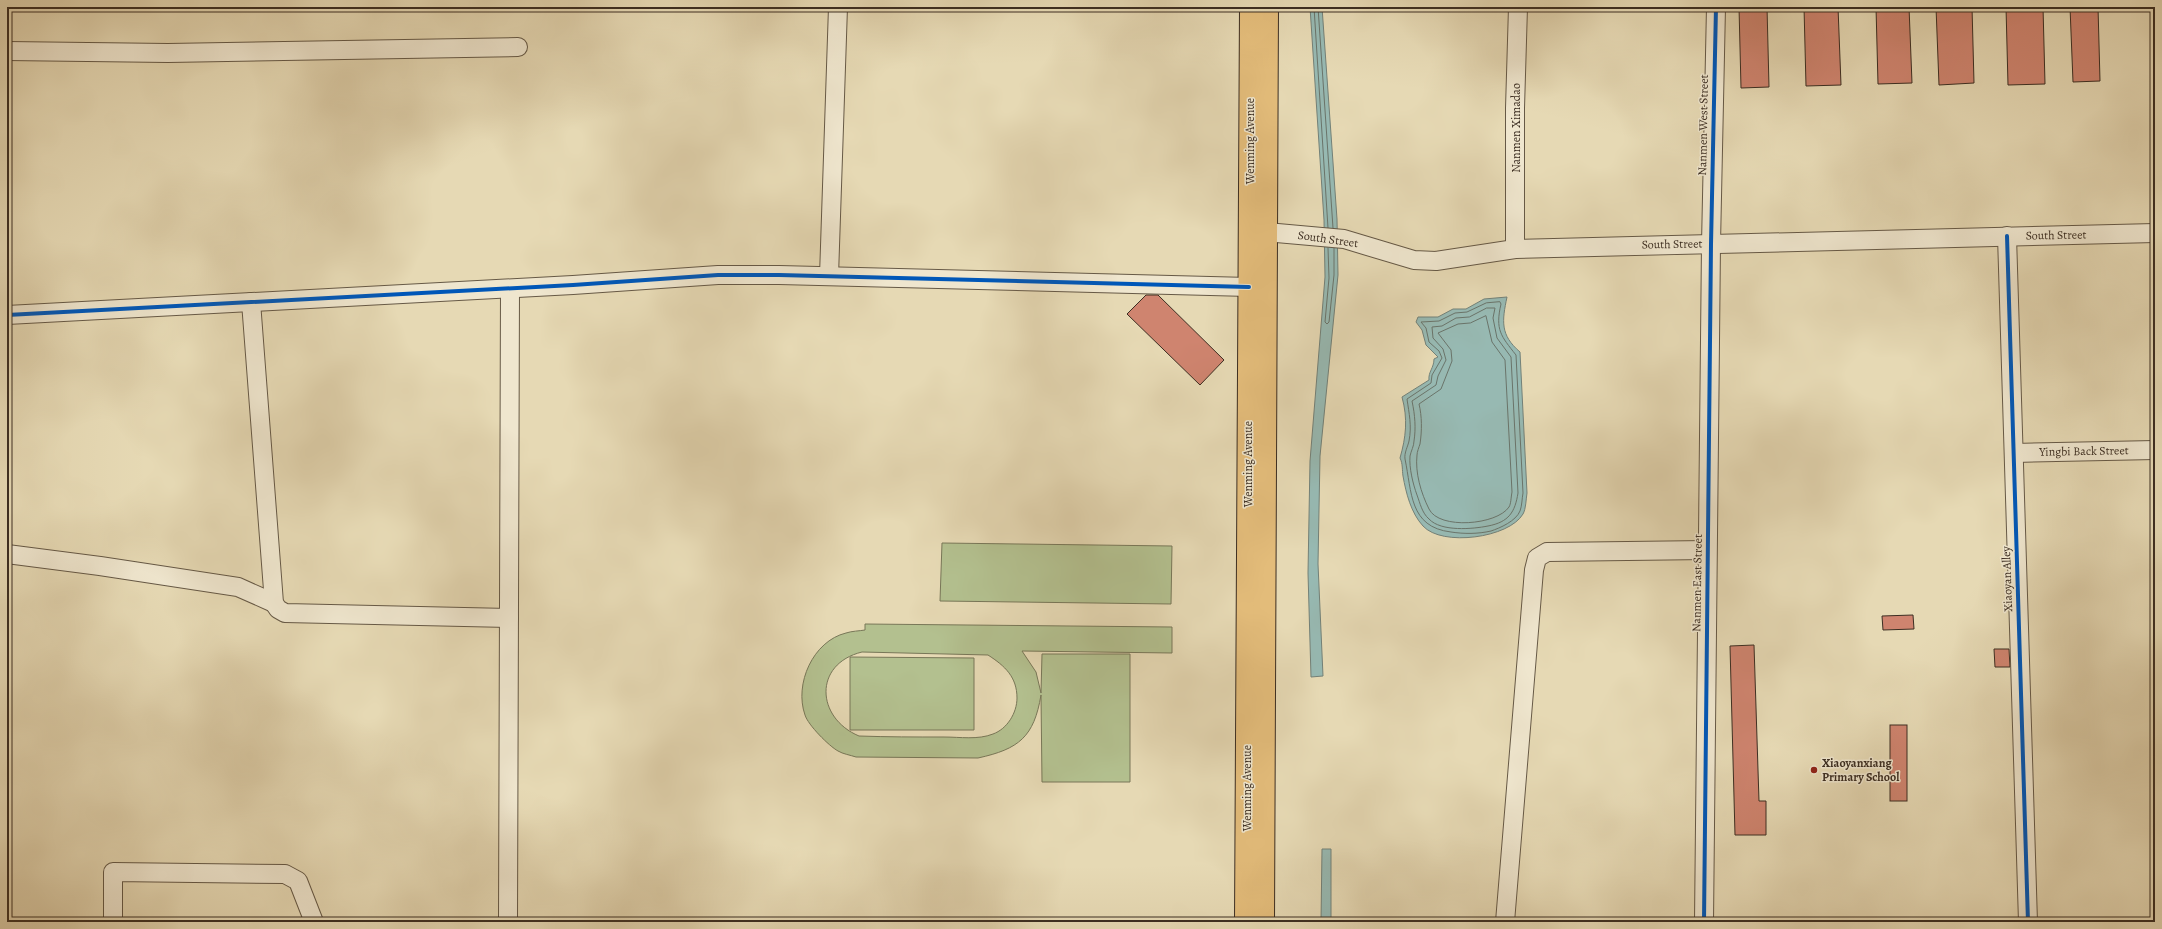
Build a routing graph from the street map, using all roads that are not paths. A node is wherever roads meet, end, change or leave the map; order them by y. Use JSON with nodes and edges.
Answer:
{"nodes":[{"id":1,"x":838,"y":7,"type":"edge"},
{"id":2,"x":1251,"y":7,"type":"edge"},
{"id":3,"x":1267,"y":7,"type":"edge"},
{"id":4,"x":1518,"y":7,"type":"edge"},
{"id":5,"x":1716,"y":7,"type":"edge"},
{"id":6,"x":518,"y":47,"type":"dead end"},
{"id":7,"x":7,"y":51,"type":"edge"},
{"id":8,"x":1266,"y":232,"type":"junction"},
{"id":9,"x":2155,"y":233,"type":"edge"},
{"id":10,"x":2007,"y":236,"type":"junction"},
{"id":11,"x":1711,"y":244,"type":"junction"},
{"id":12,"x":1515,"y":249,"type":"junction"},
{"id":13,"x":829,"y":276,"type":"junction"},
{"id":14,"x":1249,"y":287,"type":"junction"},
{"id":15,"x":510,"y":289,"type":"junction"},
{"id":16,"x":251,"y":302,"type":"junction"},
{"id":17,"x":7,"y":315,"type":"edge"},
{"id":18,"x":2155,"y":450,"type":"edge"},
{"id":19,"x":2014,"y":453,"type":"junction"},
{"id":20,"x":1707,"y":550,"type":"junction"},
{"id":21,"x":7,"y":554,"type":"edge"},
{"id":22,"x":274,"y":603,"type":"junction"},
{"id":23,"x":509,"y":618,"type":"junction"},
{"id":24,"x":113,"y":922,"type":"edge"},
{"id":25,"x":314,"y":922,"type":"edge"},
{"id":26,"x":508,"y":922,"type":"edge"},
{"id":27,"x":1246,"y":922,"type":"edge"},
{"id":28,"x":1263,"y":922,"type":"edge"},
{"id":29,"x":1505,"y":922,"type":"edge"},
{"id":30,"x":1704,"y":922,"type":"edge"},
{"id":31,"x":2028,"y":922,"type":"edge"}],
"edges":[{"from":1,"to":13,"type":"street"},
{"from":2,"to":14,"type":"main road","name":"Wenming Avenue"},
{"from":3,"to":8,"type":"main road","name":"Wenming Avenue"},
{"from":4,"to":12,"type":"street","name":"Nanmen Ximadao"},
{"from":5,"to":11,"type":"street","name":"Nanmen West Street"},
{"from":6,"to":7,"type":"street"},
{"from":8,"to":12,"type":"street","name":"South Street"},
{"from":8,"to":28,"type":"main road","name":"Wenming Avenue"},
{"from":9,"to":10,"type":"street","name":"South Street"},
{"from":10,"to":11,"type":"street","name":"South Street"},
{"from":10,"to":19,"type":"street","name":"Xiaoyan Alley"},
{"from":11,"to":12,"type":"street","name":"South Street"},
{"from":11,"to":20,"type":"street","name":"Nanmen East Street"},
{"from":13,"to":14,"type":"street"},
{"from":13,"to":15,"type":"street"},
{"from":14,"to":27,"type":"main road","name":"Wenming Avenue"},
{"from":15,"to":16,"type":"street"},
{"from":15,"to":23,"type":"street"},
{"from":16,"to":17,"type":"street"},
{"from":16,"to":22,"type":"street"},
{"from":18,"to":19,"type":"street","name":"Yingbi Back Street"},
{"from":19,"to":31,"type":"street","name":"Xiaoyan Alley"},
{"from":20,"to":29,"type":"street"},
{"from":20,"to":30,"type":"street","name":"Nanmen East Street"},
{"from":21,"to":22,"type":"street"},
{"from":22,"to":23,"type":"street"},
{"from":23,"to":26,"type":"street"},
{"from":24,"to":25,"type":"street"}]}
